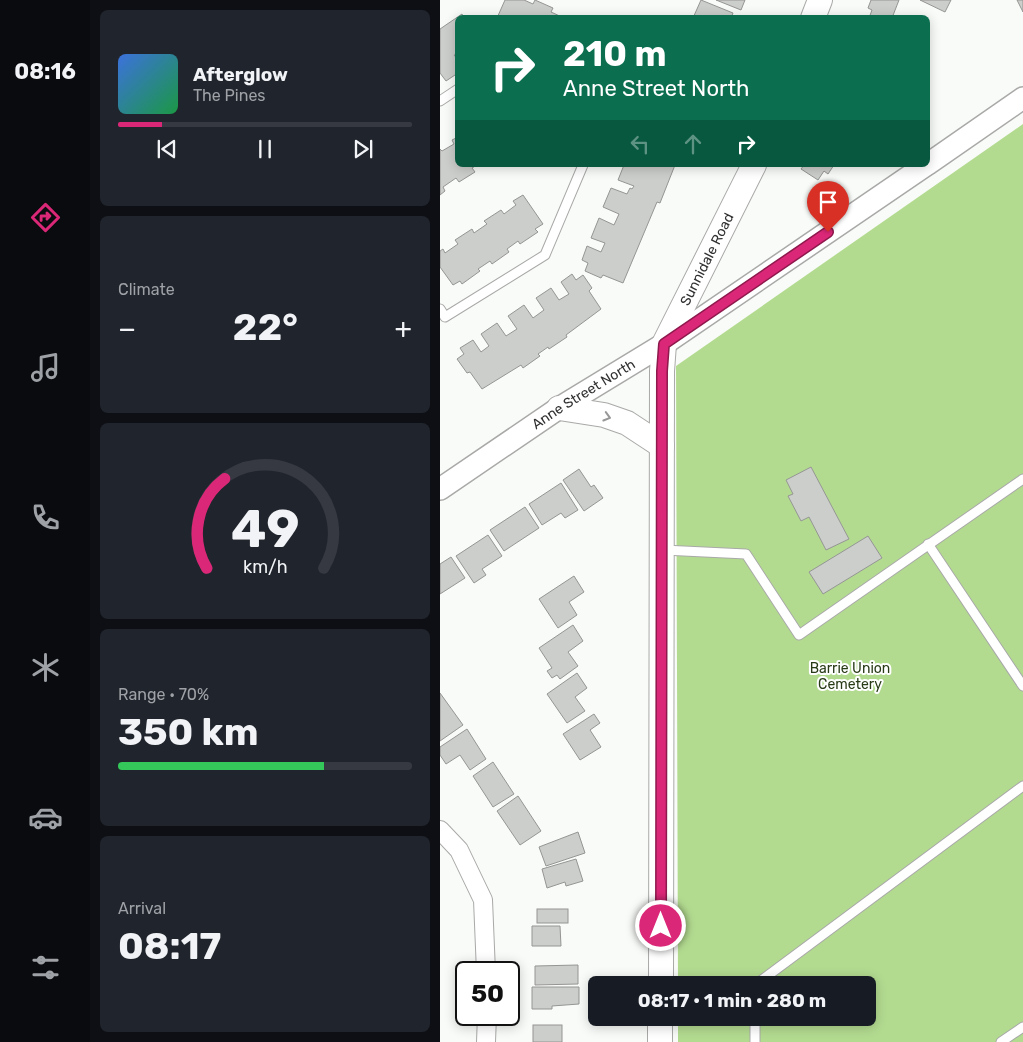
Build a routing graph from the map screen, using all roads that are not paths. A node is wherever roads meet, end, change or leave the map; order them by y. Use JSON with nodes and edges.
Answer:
{"nodes":[{"id":1,"x":820,"y":0,"type":"edge"},
{"id":2,"x":814,"y":15,"type":"edge"},
{"id":3,"x":455,"y":91,"type":"edge"},
{"id":4,"x":1023,"y":98,"type":"edge"},
{"id":5,"x":440,"y":101,"type":"edge"},
{"id":6,"x":930,"y":162,"type":"edge"},
{"id":7,"x":582,"y":167,"type":"edge"},
{"id":8,"x":753,"y":167,"type":"edge"},
{"id":9,"x":923,"y":167,"type":"edge"},
{"id":10,"x":440,"y":309,"type":"edge"},
{"id":11,"x":664,"y":344,"type":"junction"},
{"id":12,"x":559,"y":408,"type":"junction"},
{"id":13,"x":662,"y":446,"type":"junction"},
{"id":14,"x":1023,"y":479,"type":"edge"},
{"id":15,"x":440,"y":489,"type":"edge"},
{"id":16,"x":928,"y":544,"type":"junction"},
{"id":17,"x":662,"y":550,"type":"junction"},
{"id":18,"x":1023,"y":686,"type":"edge"},
{"id":19,"x":1023,"y":786,"type":"edge"},
{"id":20,"x":440,"y":830,"type":"edge"},
{"id":21,"x":485,"y":961,"type":"edge"},
{"id":22,"x":661,"y":976,"type":"edge"},
{"id":23,"x":766,"y":976,"type":"edge"},
{"id":24,"x":487,"y":1026,"type":"edge"},
{"id":25,"x":660,"y":1026,"type":"edge"},
{"id":26,"x":755,"y":1026,"type":"edge"},
{"id":27,"x":1023,"y":1027,"type":"edge"},
{"id":28,"x":486,"y":1042,"type":"edge"},
{"id":29,"x":660,"y":1042,"type":"edge"},
{"id":30,"x":755,"y":1042,"type":"edge"},
{"id":31,"x":1000,"y":1042,"type":"edge"}],
"edges":[{"from":1,"to":2,"type":"main road"},
{"from":3,"to":5,"type":"lane"},
{"from":4,"to":6,"type":"street","name":"Anne Street North"},
{"from":7,"to":10,"type":"lane"},
{"from":8,"to":11,"type":"main road","name":"Sunnidale Road"},
{"from":9,"to":11,"type":"street","name":"Anne Street North"},
{"from":11,"to":12,"type":"street","name":"Anne Street North"},
{"from":11,"to":13,"type":"main road","name":"Sunnidale Road"},
{"from":12,"to":13,"type":"main road","one_way":true},
{"from":12,"to":15,"type":"street","name":"Anne Street North"},
{"from":13,"to":17,"type":"main road","name":"Sunnidale Road"},
{"from":14,"to":16,"type":"lane"},
{"from":16,"to":17,"type":"lane"},
{"from":16,"to":18,"type":"lane"},
{"from":17,"to":22,"type":"main road","name":"Sunnidale Road"},
{"from":19,"to":23,"type":"lane"},
{"from":20,"to":21,"type":"street"},
{"from":24,"to":28,"type":"street"},
{"from":25,"to":29,"type":"main road"},
{"from":26,"to":30,"type":"lane"},
{"from":27,"to":31,"type":"lane"}]}
